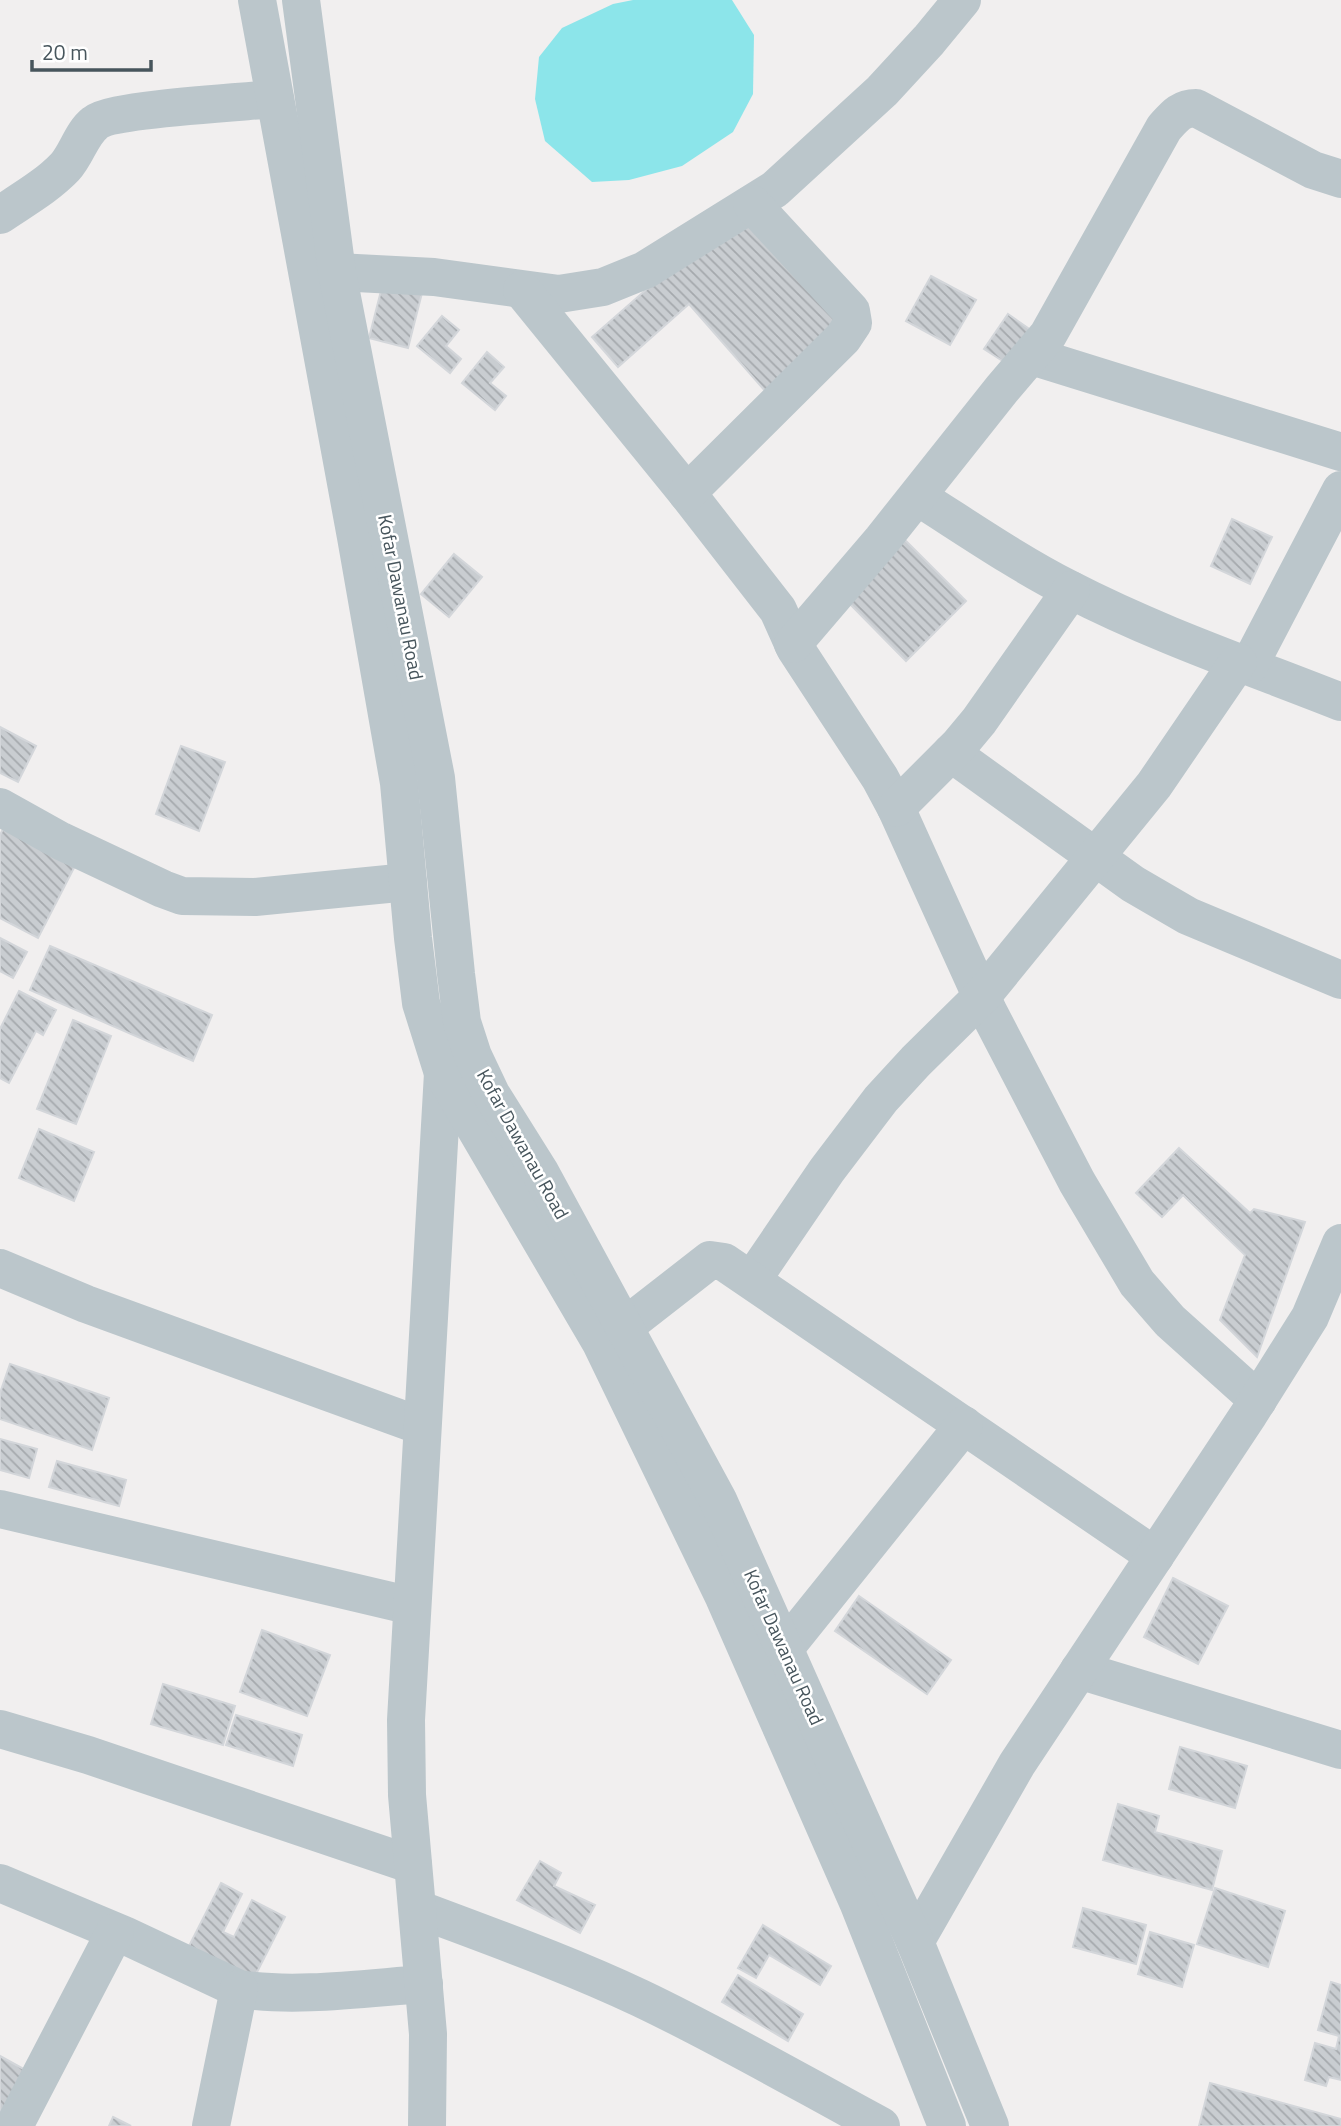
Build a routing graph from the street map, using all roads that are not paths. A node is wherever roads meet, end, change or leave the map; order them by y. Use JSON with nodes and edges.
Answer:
{"nodes":[{"id":1,"x":257,"y":0,"type":"edge"},
{"id":2,"x":301,"y":0,"type":"edge"},
{"id":3,"x":962,"y":0,"type":"edge"},
{"id":4,"x":275,"y":99,"type":"junction"},
{"id":5,"x":1341,"y":179,"type":"edge"},
{"id":6,"x":752,"y":204,"type":"junction"},
{"id":7,"x":0,"y":215,"type":"edge"},
{"id":8,"x":337,"y":272,"type":"junction"},
{"id":9,"x":522,"y":290,"type":"junction"},
{"id":10,"x":1032,"y":356,"type":"junction"},
{"id":11,"x":1341,"y":452,"type":"edge"},
{"id":12,"x":1341,"y":490,"type":"edge"},
{"id":13,"x":687,"y":493,"type":"junction"},
{"id":14,"x":918,"y":497,"type":"junction"},
{"id":15,"x":1071,"y":590,"type":"junction"},
{"id":16,"x":793,"y":644,"type":"junction"},
{"id":17,"x":1244,"y":664,"type":"junction"},
{"id":18,"x":1341,"y":702,"type":"edge"},
{"id":19,"x":951,"y":752,"type":"junction"},
{"id":20,"x":436,"y":778,"type":"junction"},
{"id":21,"x":398,"y":783,"type":"junction"},
{"id":22,"x":0,"y":807,"type":"edge"},
{"id":23,"x":896,"y":808,"type":"junction"},
{"id":24,"x":1094,"y":857,"type":"junction"},
{"id":25,"x":408,"y":882,"type":"junction"},
{"id":26,"x":1341,"y":981,"type":"edge"},
{"id":27,"x":982,"y":996,"type":"junction"},
{"id":28,"x":443,"y":1073,"type":"junction"},
{"id":29,"x":1341,"y":1243,"type":"edge"},
{"id":30,"x":0,"y":1268,"type":"edge"},
{"id":31,"x":752,"y":1280,"type":"junction"},
{"id":32,"x":1330,"y":1298,"type":"edge"},
{"id":33,"x":624,"y":1327,"type":"junction"},
{"id":34,"x":1258,"y":1399,"type":"junction"},
{"id":35,"x":964,"y":1425,"type":"junction"},
{"id":36,"x":421,"y":1426,"type":"junction"},
{"id":37,"x":0,"y":1509,"type":"edge"},
{"id":38,"x":1155,"y":1556,"type":"junction"},
{"id":39,"x":412,"y":1606,"type":"junction"},
{"id":40,"x":784,"y":1649,"type":"junction"},
{"id":41,"x":1079,"y":1670,"type":"junction"},
{"id":42,"x":0,"y":1729,"type":"edge"},
{"id":43,"x":1341,"y":1750,"type":"edge"},
{"id":44,"x":413,"y":1865,"type":"junction"},
{"id":45,"x":0,"y":1883,"type":"edge"},
{"id":46,"x":418,"y":1909,"type":"junction"},
{"id":47,"x":115,"y":1932,"type":"junction"},
{"id":48,"x":915,"y":1942,"type":"junction"},
{"id":49,"x":424,"y":1984,"type":"junction"},
{"id":50,"x":239,"y":1989,"type":"junction"},
{"id":51,"x":14,"y":2126,"type":"edge"},
{"id":52,"x":211,"y":2126,"type":"edge"},
{"id":53,"x":427,"y":2126,"type":"edge"},
{"id":54,"x":881,"y":2126,"type":"edge"},
{"id":55,"x":947,"y":2126,"type":"edge"},
{"id":56,"x":990,"y":2126,"type":"edge"}],
"edges":[{"from":1,"to":4,"type":"street"},
{"from":2,"to":8,"type":"street","name":"Kofar Dawanau Road"},
{"from":3,"to":6,"type":"street"},
{"from":4,"to":7,"type":"street"},
{"from":4,"to":21,"type":"street"},
{"from":5,"to":10,"type":"street"},
{"from":6,"to":9,"type":"street"},
{"from":6,"to":13,"type":"street"},
{"from":8,"to":9,"type":"street"},
{"from":8,"to":20,"type":"street","name":"Kofar Dawanau Road"},
{"from":9,"to":13,"type":"street"},
{"from":10,"to":11,"type":"street"},
{"from":10,"to":14,"type":"street"},
{"from":12,"to":17,"type":"street"},
{"from":13,"to":16,"type":"street"},
{"from":14,"to":15,"type":"street"},
{"from":14,"to":16,"type":"street"},
{"from":15,"to":17,"type":"street"},
{"from":15,"to":19,"type":"street"},
{"from":16,"to":23,"type":"street"},
{"from":17,"to":18,"type":"street"},
{"from":17,"to":24,"type":"street"},
{"from":19,"to":23,"type":"street"},
{"from":19,"to":24,"type":"street"},
{"from":20,"to":21,"type":"street"},
{"from":20,"to":33,"type":"street","name":"Kofar Dawanau Road"},
{"from":21,"to":25,"type":"street"},
{"from":22,"to":25,"type":"street"},
{"from":23,"to":27,"type":"street"},
{"from":24,"to":26,"type":"street"},
{"from":24,"to":27,"type":"street"},
{"from":25,"to":28,"type":"street"},
{"from":27,"to":31,"type":"street"},
{"from":27,"to":34,"type":"street"},
{"from":28,"to":36,"type":"street"},
{"from":28,"to":55,"type":"street","name":"Kofar Dawanau Road"},
{"from":29,"to":32,"type":"street"},
{"from":30,"to":36,"type":"street"},
{"from":31,"to":33,"type":"street"},
{"from":31,"to":35,"type":"street"},
{"from":32,"to":34,"type":"street"},
{"from":33,"to":40,"type":"street","name":"Kofar Dawanau Road"},
{"from":34,"to":38,"type":"street"},
{"from":35,"to":38,"type":"street"},
{"from":35,"to":40,"type":"street"},
{"from":36,"to":39,"type":"street"},
{"from":37,"to":39,"type":"street"},
{"from":38,"to":41,"type":"street"},
{"from":39,"to":44,"type":"street"},
{"from":40,"to":48,"type":"street","name":"Kofar Dawanau Road"},
{"from":41,"to":43,"type":"street"},
{"from":41,"to":48,"type":"street"},
{"from":42,"to":44,"type":"street"},
{"from":44,"to":46,"type":"street"},
{"from":45,"to":47,"type":"street"},
{"from":46,"to":49,"type":"street"},
{"from":46,"to":54,"type":"street"},
{"from":47,"to":50,"type":"street"},
{"from":47,"to":51,"type":"street"},
{"from":48,"to":56,"type":"street","name":"Kofar Dawanau Road"},
{"from":49,"to":50,"type":"street"},
{"from":49,"to":53,"type":"street"},
{"from":50,"to":52,"type":"street"}]}
